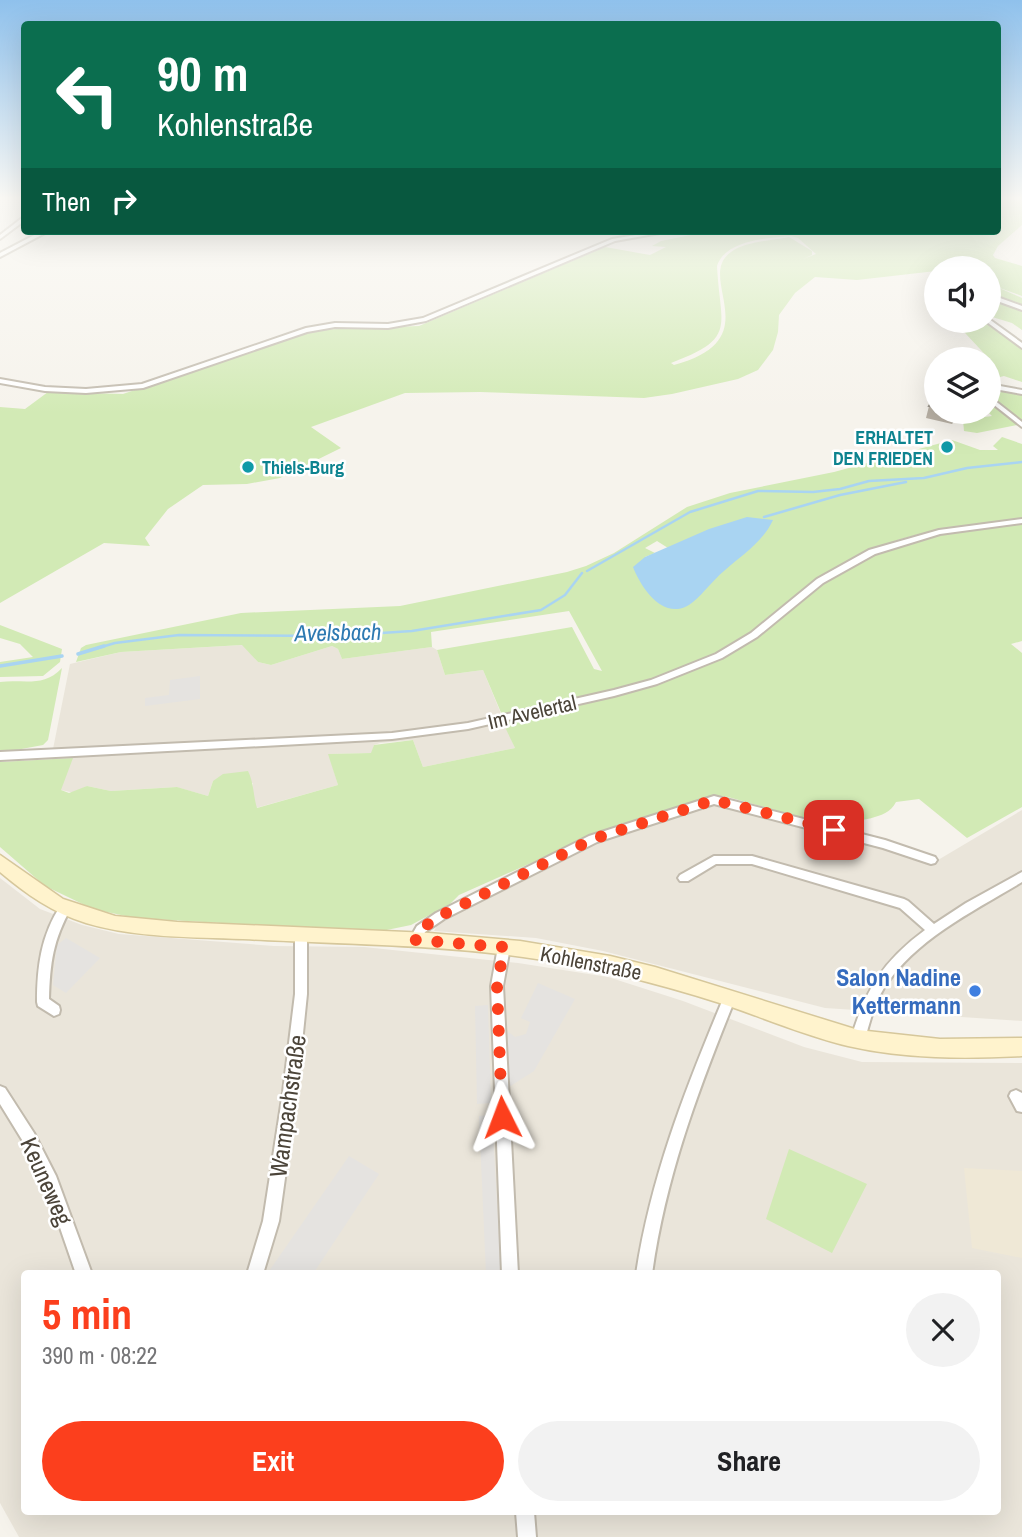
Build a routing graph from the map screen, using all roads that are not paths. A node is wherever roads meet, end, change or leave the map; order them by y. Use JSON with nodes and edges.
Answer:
{"nodes":[{"id":1,"x":543,"y":270,"type":"edge"},
{"id":2,"x":1001,"y":300,"type":"edge"},
{"id":3,"x":1022,"y":308,"type":"edge"},
{"id":4,"x":1001,"y":330,"type":"edge"},
{"id":5,"x":1022,"y":346,"type":"edge"},
{"id":6,"x":0,"y":381,"type":"edge"},
{"id":7,"x":1001,"y":388,"type":"edge"},
{"id":8,"x":1022,"y":392,"type":"edge"},
{"id":9,"x":1001,"y":408,"type":"edge"},
{"id":10,"x":1022,"y":425,"type":"edge"},
{"id":11,"x":1022,"y":521,"type":"edge"},
{"id":12,"x":0,"y":756,"type":"edge"},
{"id":13,"x":931,"y":860,"type":"dead end"},
{"id":14,"x":0,"y":862,"type":"edge"},
{"id":15,"x":1022,"y":876,"type":"edge"},
{"id":16,"x":684,"y":878,"type":"dead end"},
{"id":17,"x":65,"y":908,"type":"junction"},
{"id":18,"x":932,"y":929,"type":"junction"},
{"id":19,"x":301,"y":935,"type":"junction"},
{"id":20,"x":415,"y":940,"type":"junction"},
{"id":21,"x":504,"y":947,"type":"junction"},
{"id":22,"x":729,"y":999,"type":"junction"},
{"id":23,"x":54,"y":1010,"type":"dead end"},
{"id":24,"x":858,"y":1039,"type":"junction"},
{"id":25,"x":1022,"y":1047,"type":"edge"},
{"id":26,"x":0,"y":1092,"type":"edge"},
{"id":27,"x":83,"y":1270,"type":"edge"},
{"id":28,"x":256,"y":1270,"type":"edge"},
{"id":29,"x":510,"y":1270,"type":"edge"},
{"id":30,"x":644,"y":1270,"type":"edge"},
{"id":31,"x":525,"y":1515,"type":"edge"},
{"id":32,"x":527,"y":1537,"type":"edge"}],
"edges":[{"from":1,"to":6,"type":"street"},
{"from":2,"to":3,"type":"street"},
{"from":4,"to":5,"type":"street"},
{"from":7,"to":8,"type":"street"},
{"from":9,"to":10,"type":"street"},
{"from":11,"to":12,"type":"street","name":"Im Avelertal"},
{"from":13,"to":20,"type":"street"},
{"from":14,"to":17,"type":"main road","name":"Kohlenstraße"},
{"from":15,"to":18,"type":"street"},
{"from":16,"to":18,"type":"street"},
{"from":17,"to":19,"type":"main road","name":"Kohlenstraße"},
{"from":17,"to":23,"type":"street"},
{"from":18,"to":24,"type":"street"},
{"from":19,"to":20,"type":"main road","name":"Kohlenstraße"},
{"from":19,"to":28,"type":"street","name":"Wampachstraße"},
{"from":20,"to":21,"type":"main road","name":"Kohlenstraße"},
{"from":21,"to":22,"type":"main road","name":"Kohlenstraße"},
{"from":21,"to":29,"type":"street"},
{"from":22,"to":24,"type":"main road","name":"Kohlenstraße"},
{"from":22,"to":30,"type":"street"},
{"from":24,"to":25,"type":"main road","name":"Kohlenstraße"},
{"from":26,"to":27,"type":"street","name":"Keuneweg"},
{"from":31,"to":32,"type":"street"}]}
